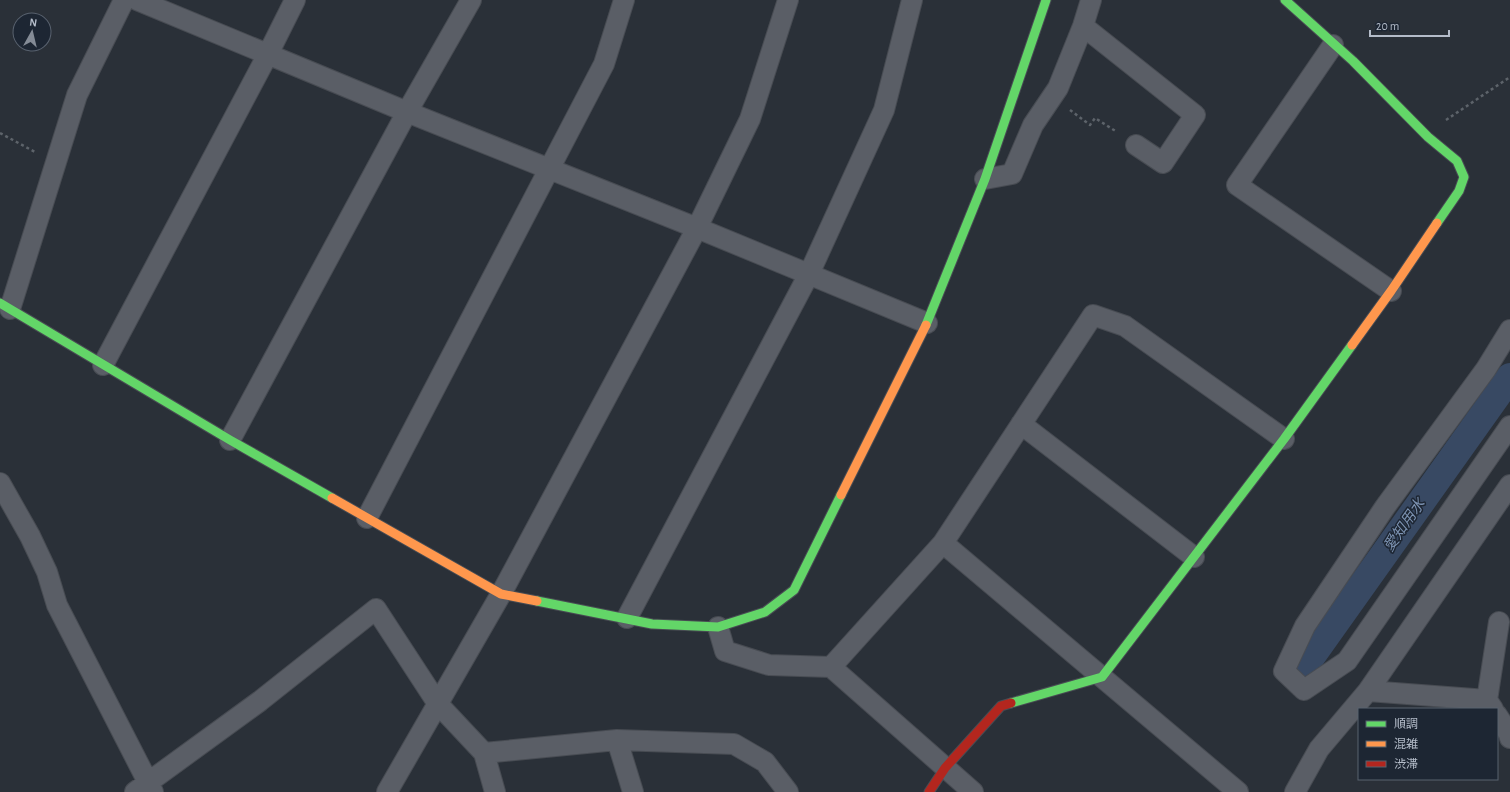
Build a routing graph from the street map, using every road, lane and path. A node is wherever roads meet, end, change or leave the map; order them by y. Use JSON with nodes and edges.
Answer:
{"nodes":[{"id":1,"x":124,"y":0,"type":"edge"},
{"id":2,"x":137,"y":0,"type":"edge"},
{"id":3,"x":295,"y":0,"type":"edge"},
{"id":4,"x":471,"y":0,"type":"edge"},
{"id":5,"x":624,"y":0,"type":"edge"},
{"id":6,"x":788,"y":0,"type":"edge"},
{"id":7,"x":912,"y":0,"type":"edge"},
{"id":8,"x":1046,"y":0,"type":"edge"},
{"id":9,"x":1091,"y":0,"type":"edge"},
{"id":10,"x":1285,"y":0,"type":"edge"},
{"id":11,"x":1083,"y":26,"type":"junction"},
{"id":12,"x":1333,"y":45,"type":"junction"},
{"id":13,"x":268,"y":54,"type":"junction"},
{"id":14,"x":1510,"y":77,"type":"edge"},
{"id":15,"x":1051,"y":98,"type":"junction"},
{"id":16,"x":407,"y":112,"type":"junction"},
{"id":17,"x":0,"y":133,"type":"edge"},
{"id":18,"x":1428,"y":137,"type":"junction"},
{"id":19,"x":1136,"y":145,"type":"joint"},
{"id":20,"x":56,"y":163,"type":"junction"},
{"id":21,"x":549,"y":169,"type":"junction"},
{"id":22,"x":985,"y":179,"type":"junction"},
{"id":23,"x":697,"y":228,"type":"junction"},
{"id":24,"x":809,"y":274,"type":"junction"},
{"id":25,"x":1390,"y":291,"type":"junction"},
{"id":26,"x":5,"y":306,"type":"edge"},
{"id":27,"x":927,"y":323,"type":"junction"},
{"id":28,"x":1510,"y":330,"type":"edge"},
{"id":29,"x":103,"y":365,"type":"junction"},
{"id":30,"x":1021,"y":424,"type":"junction"},
{"id":31,"x":1510,"y":426,"type":"edge"},
{"id":32,"x":1284,"y":439,"type":"junction"},
{"id":33,"x":230,"y":440,"type":"junction"},
{"id":34,"x":0,"y":483,"type":"edge"},
{"id":35,"x":1510,"y":485,"type":"edge"},
{"id":36,"x":367,"y":518,"type":"junction"},
{"id":37,"x":943,"y":543,"type":"junction"},
{"id":38,"x":1194,"y":557,"type":"junction"},
{"id":39,"x":501,"y":594,"type":"junction"},
{"id":40,"x":626,"y":618,"type":"junction"},
{"id":41,"x":1499,"y":622,"type":"dead end"},
{"id":42,"x":718,"y":627,"type":"junction"},
{"id":43,"x":831,"y":667,"type":"junction"},
{"id":44,"x":1102,"y":677,"type":"junction"},
{"id":45,"x":1368,"y":691,"type":"junction"},
{"id":46,"x":438,"y":704,"type":"junction"},
{"id":47,"x":1492,"y":708,"type":"edge"},
{"id":48,"x":1498,"y":717,"type":"edge"},
{"id":49,"x":1510,"y":738,"type":"edge"},
{"id":50,"x":617,"y":740,"type":"junction"},
{"id":51,"x":484,"y":752,"type":"junction"},
{"id":52,"x":945,"y":768,"type":"junction"},
{"id":53,"x":145,"y":789,"type":"edge"},
{"id":54,"x":387,"y":792,"type":"edge"},
{"id":55,"x":495,"y":792,"type":"edge"},
{"id":56,"x":633,"y":792,"type":"edge"},
{"id":57,"x":788,"y":792,"type":"edge"},
{"id":58,"x":929,"y":792,"type":"edge"},
{"id":59,"x":973,"y":792,"type":"edge"},
{"id":60,"x":1238,"y":792,"type":"edge"},
{"id":61,"x":1296,"y":792,"type":"edge"}],
"edges":[{"from":1,"to":20,"type":"street"},
{"from":2,"to":13,"type":"street"},
{"from":3,"to":13,"type":"street"},
{"from":4,"to":16,"type":"street"},
{"from":5,"to":21,"type":"street"},
{"from":6,"to":23,"type":"street"},
{"from":7,"to":24,"type":"street"},
{"from":8,"to":22,"type":"street"},
{"from":9,"to":11,"type":"street"},
{"from":10,"to":12,"type":"street"},
{"from":11,"to":15,"type":"street"},
{"from":11,"to":19,"type":"street"},
{"from":12,"to":18,"type":"street"},
{"from":12,"to":25,"type":"street"},
{"from":13,"to":16,"type":"street"},
{"from":13,"to":29,"type":"street"},
{"from":14,"to":18,"type":"path"},
{"from":15,"to":19,"type":"path"},
{"from":15,"to":22,"type":"street"},
{"from":16,"to":21,"type":"street"},
{"from":16,"to":33,"type":"street"},
{"from":17,"to":20,"type":"path"},
{"from":18,"to":25,"type":"street"},
{"from":20,"to":26,"type":"street"},
{"from":21,"to":23,"type":"street"},
{"from":21,"to":36,"type":"street"},
{"from":22,"to":27,"type":"street"},
{"from":23,"to":24,"type":"street"},
{"from":23,"to":39,"type":"street"},
{"from":24,"to":27,"type":"street"},
{"from":24,"to":40,"type":"street"},
{"from":25,"to":32,"type":"street"},
{"from":26,"to":29,"type":"street"},
{"from":27,"to":42,"type":"street"},
{"from":28,"to":31,"type":"street"},
{"from":29,"to":33,"type":"street"},
{"from":30,"to":32,"type":"street"},
{"from":30,"to":37,"type":"street"},
{"from":30,"to":38,"type":"street"},
{"from":32,"to":38,"type":"street"},
{"from":33,"to":36,"type":"street"},
{"from":34,"to":53,"type":"street"},
{"from":35,"to":45,"type":"street"},
{"from":36,"to":39,"type":"street"},
{"from":37,"to":43,"type":"street"},
{"from":37,"to":44,"type":"street"},
{"from":38,"to":44,"type":"street"},
{"from":39,"to":40,"type":"street"},
{"from":39,"to":46,"type":"street"},
{"from":40,"to":42,"type":"street"},
{"from":41,"to":47,"type":"street"},
{"from":42,"to":43,"type":"street"},
{"from":43,"to":52,"type":"street"},
{"from":44,"to":52,"type":"street"},
{"from":44,"to":60,"type":"street"},
{"from":45,"to":47,"type":"street"},
{"from":45,"to":61,"type":"street"},
{"from":46,"to":51,"type":"street"},
{"from":46,"to":53,"type":"street"},
{"from":46,"to":54,"type":"street"},
{"from":48,"to":49,"type":"street"},
{"from":50,"to":51,"type":"street"},
{"from":50,"to":56,"type":"street"},
{"from":50,"to":57,"type":"street"},
{"from":51,"to":55,"type":"street"},
{"from":52,"to":58,"type":"street"},
{"from":52,"to":59,"type":"street"}]}
